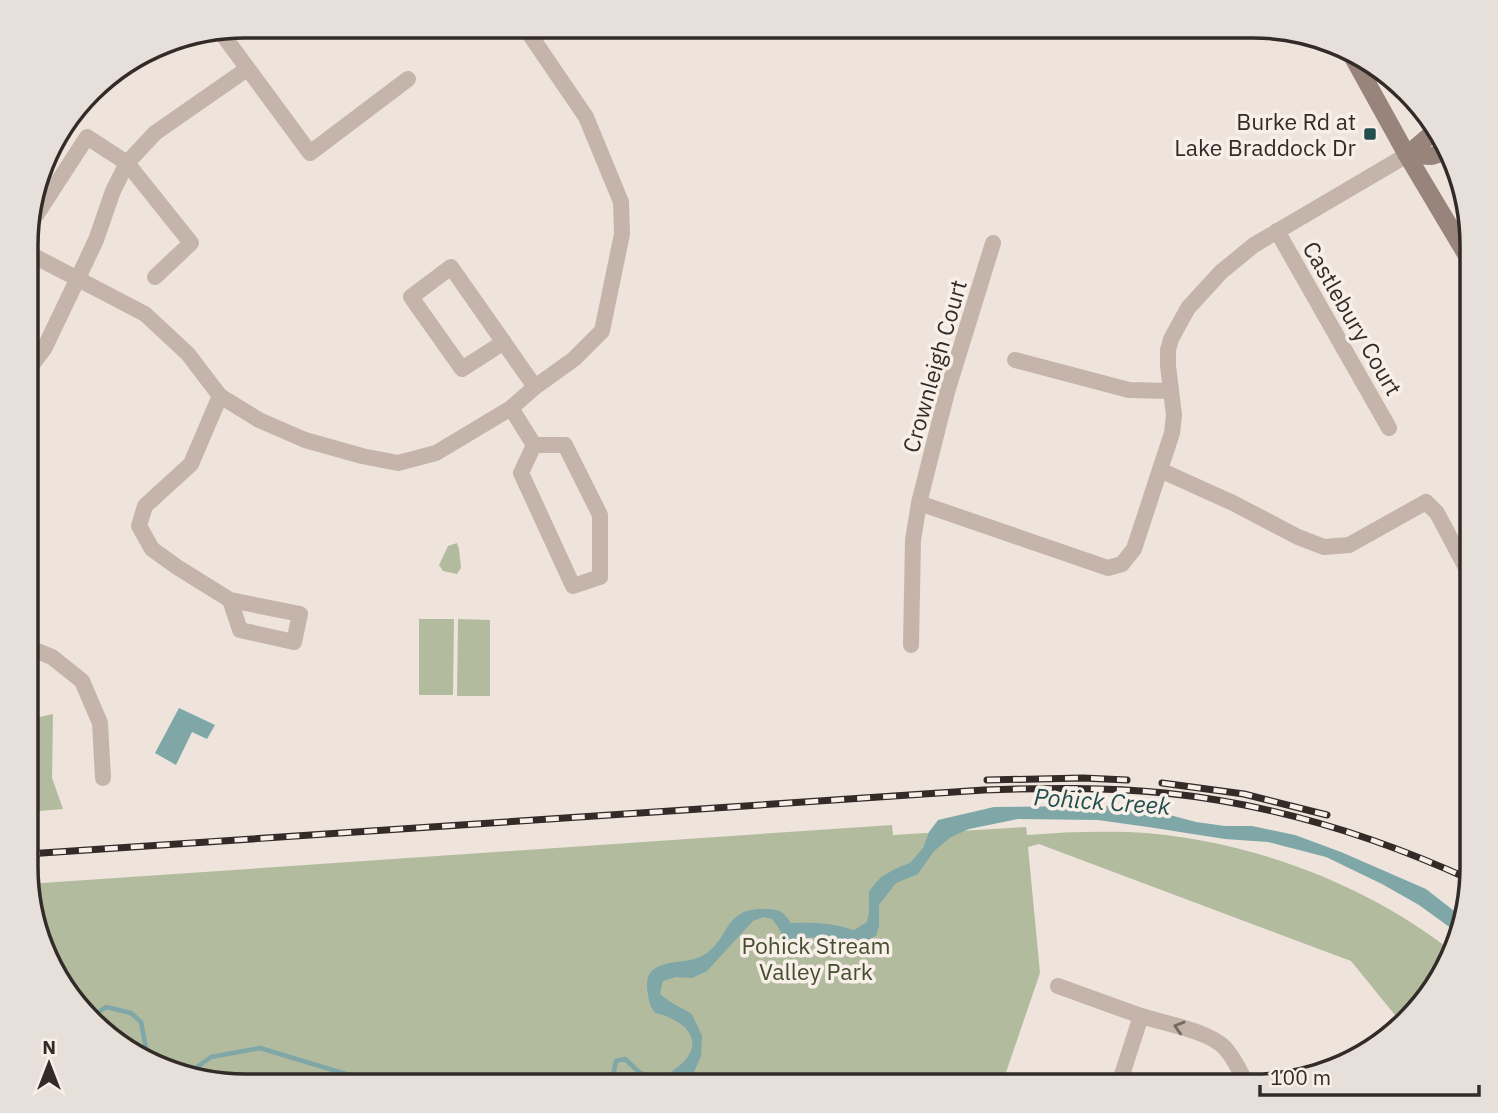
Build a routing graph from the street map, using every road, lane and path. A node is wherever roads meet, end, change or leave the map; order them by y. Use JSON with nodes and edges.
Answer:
{"nodes":[{"id":1,"x":533,"y":39,"type":"edge"},
{"id":2,"x":226,"y":40,"type":"edge"},
{"id":3,"x":1359,"y":68,"type":"edge"},
{"id":4,"x":247,"y":69,"type":"junction"},
{"id":5,"x":408,"y":79,"type":"dead end"},
{"id":6,"x":1429,"y":137,"type":"edge"},
{"id":7,"x":1438,"y":154,"type":"edge"},
{"id":8,"x":1407,"y":155,"type":"junction"},
{"id":9,"x":127,"y":163,"type":"junction"},
{"id":10,"x":42,"y":207,"type":"edge"},
{"id":11,"x":1277,"y":231,"type":"junction"},
{"id":12,"x":993,"y":243,"type":"dead end"},
{"id":13,"x":1460,"y":244,"type":"edge"},
{"id":14,"x":38,"y":258,"type":"edge"},
{"id":15,"x":155,"y":277,"type":"dead end"},
{"id":16,"x":78,"y":278,"type":"junction"},
{"id":17,"x":504,"y":342,"type":"junction"},
{"id":18,"x":38,"y":357,"type":"edge"},
{"id":19,"x":1015,"y":360,"type":"dead end"},
{"id":20,"x":535,"y":387,"type":"junction"},
{"id":21,"x":1171,"y":391,"type":"junction"},
{"id":22,"x":220,"y":396,"type":"junction"},
{"id":23,"x":511,"y":408,"type":"junction"},
{"id":24,"x":1389,"y":428,"type":"dead end"},
{"id":25,"x":534,"y":445,"type":"junction"},
{"id":26,"x":1160,"y":470,"type":"junction"},
{"id":27,"x":919,"y":503,"type":"junction"},
{"id":28,"x":1460,"y":555,"type":"edge"},
{"id":29,"x":230,"y":600,"type":"dead end"},
{"id":30,"x":911,"y":645,"type":"dead end"},
{"id":31,"x":39,"y":652,"type":"edge"},
{"id":32,"x":103,"y":778,"type":"dead end"},
{"id":33,"x":1058,"y":986,"type":"dead end"},
{"id":34,"x":1141,"y":1016,"type":"junction"},
{"id":35,"x":1122,"y":1074,"type":"edge"},
{"id":36,"x":1241,"y":1074,"type":"edge"}],
"edges":[{"from":1,"to":20,"type":"street"},
{"from":2,"to":4,"type":"street"},
{"from":3,"to":8,"type":"main road"},
{"from":4,"to":5,"type":"street"},
{"from":4,"to":9,"type":"street"},
{"from":6,"to":8,"type":"main road"},
{"from":7,"to":8,"type":"main road"},
{"from":8,"to":11,"type":"street"},
{"from":8,"to":13,"type":"main road"},
{"from":9,"to":10,"type":"street"},
{"from":9,"to":15,"type":"street"},
{"from":9,"to":16,"type":"street"},
{"from":11,"to":21,"type":"street"},
{"from":11,"to":24,"type":"street","name":"Castlebury Court"},
{"from":12,"to":27,"type":"street","name":"Crownleigh Court"},
{"from":14,"to":16,"type":"street"},
{"from":16,"to":18,"type":"street"},
{"from":16,"to":22,"type":"street"},
{"from":17,"to":17,"type":"street"},
{"from":17,"to":20,"type":"street"},
{"from":19,"to":21,"type":"street"},
{"from":20,"to":23,"type":"street"},
{"from":21,"to":26,"type":"street"},
{"from":22,"to":23,"type":"street"},
{"from":22,"to":29,"type":"street"},
{"from":23,"to":25,"type":"street"},
{"from":25,"to":25,"type":"street"},
{"from":26,"to":27,"type":"street"},
{"from":26,"to":28,"type":"street"},
{"from":27,"to":30,"type":"street","name":"Crownleigh Court"},
{"from":31,"to":32,"type":"street"},
{"from":33,"to":34,"type":"street"},
{"from":34,"to":35,"type":"street"},
{"from":36,"to":34,"type":"street","one_way":true}]}
